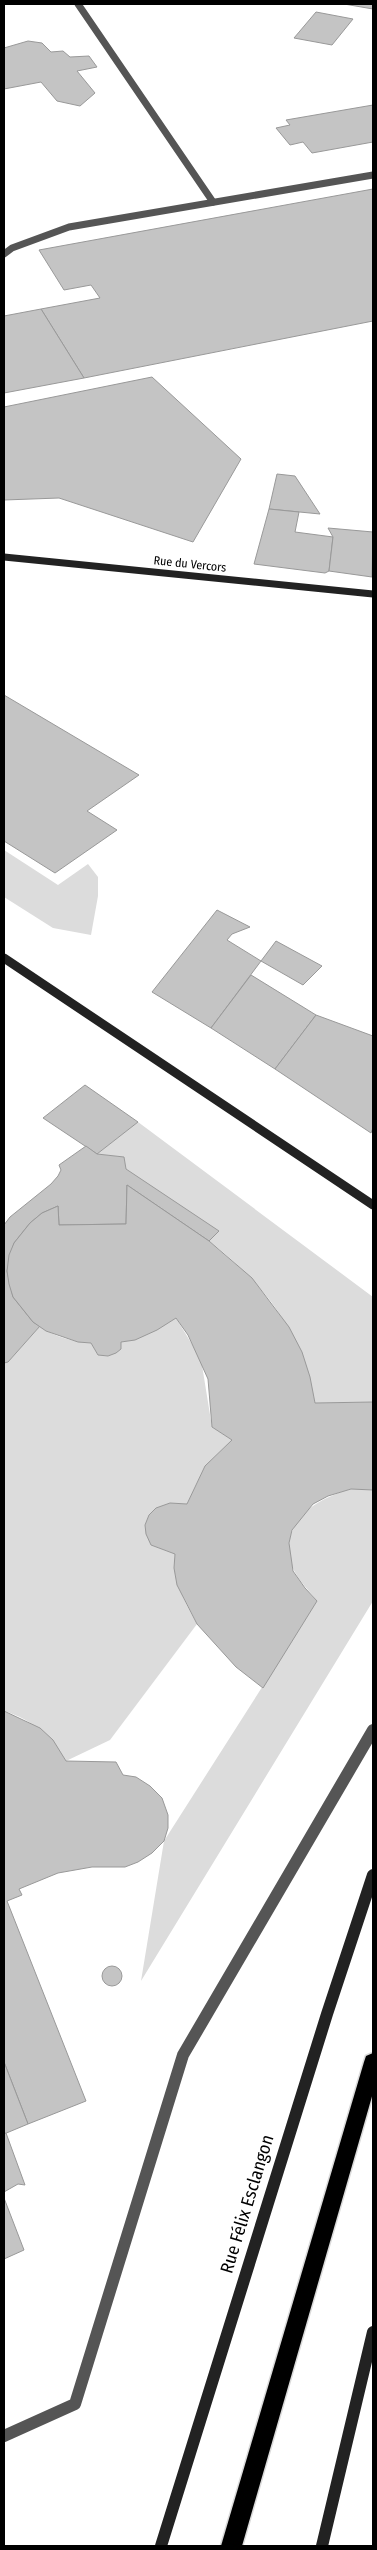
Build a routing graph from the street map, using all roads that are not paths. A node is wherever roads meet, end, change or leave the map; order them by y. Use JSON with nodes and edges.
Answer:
{"nodes":[{"id":1,"x":78,"y":4,"type":"edge"},
{"id":2,"x":373,"y":175,"type":"edge"},
{"id":3,"x":213,"y":202,"type":"junction"},
{"id":4,"x":4,"y":254,"type":"edge"},
{"id":5,"x":4,"y":557,"type":"edge"},
{"id":6,"x":373,"y":594,"type":"edge"},
{"id":7,"x":4,"y":958,"type":"edge"},
{"id":8,"x":373,"y":1205,"type":"edge"},
{"id":9,"x":373,"y":1730,"type":"edge"},
{"id":10,"x":373,"y":1875,"type":"edge"},
{"id":11,"x":373,"y":2062,"type":"edge"},
{"id":12,"x":373,"y":2332,"type":"edge"},
{"id":13,"x":4,"y":2436,"type":"edge"},
{"id":14,"x":161,"y":2546,"type":"edge"},
{"id":15,"x":231,"y":2546,"type":"edge"},
{"id":16,"x":322,"y":2546,"type":"edge"}],
"edges":[{"from":1,"to":3,"type":"lane"},
{"from":2,"to":3,"type":"lane"},
{"from":3,"to":4,"type":"lane"},
{"from":5,"to":6,"type":"street","name":"Rue du Vercors"},
{"from":7,"to":8,"type":"street"},
{"from":9,"to":13,"type":"lane"},
{"from":10,"to":14,"type":"street","name":"Rue Félix Esclangon"},
{"from":11,"to":15,"type":"highway"},
{"from":12,"to":16,"type":"street"}]}
